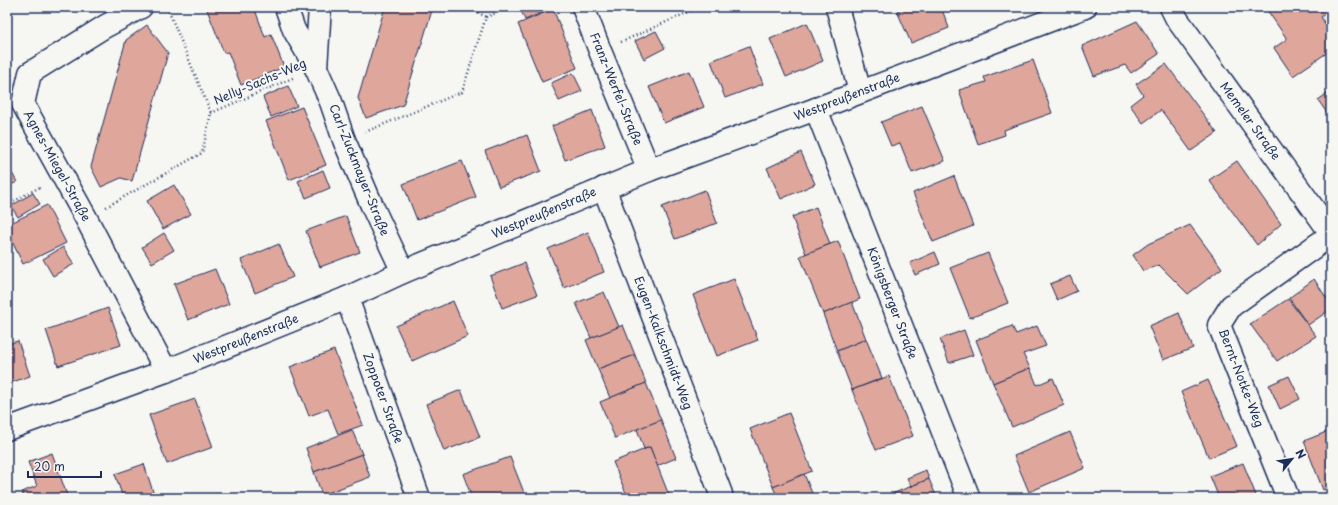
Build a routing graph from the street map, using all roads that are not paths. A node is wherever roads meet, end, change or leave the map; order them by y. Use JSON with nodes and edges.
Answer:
{"nodes":[{"id":1,"x":141,"y":7,"type":"edge"},
{"id":2,"x":286,"y":7,"type":"edge"},
{"id":3,"x":320,"y":7,"type":"edge"},
{"id":4,"x":583,"y":7,"type":"edge"},
{"id":5,"x":837,"y":7,"type":"edge"},
{"id":6,"x":1085,"y":7,"type":"edge"},
{"id":7,"x":1171,"y":7,"type":"edge"},
{"id":8,"x":316,"y":68,"type":"junction"},
{"id":9,"x":860,"y":92,"type":"junction"},
{"id":10,"x":816,"y":109,"type":"junction"},
{"id":11,"x":649,"y":170,"type":"junction"},
{"id":12,"x":604,"y":188,"type":"junction"},
{"id":13,"x":1331,"y":234,"type":"edge"},
{"id":14,"x":403,"y":272,"type":"junction"},
{"id":15,"x":347,"y":298,"type":"junction"},
{"id":16,"x":166,"y":371,"type":"junction"},
{"id":17,"x":7,"y":428,"type":"edge"},
{"id":18,"x":419,"y":498,"type":"edge"},
{"id":19,"x":720,"y":498,"type":"edge"},
{"id":20,"x":969,"y":498,"type":"edge"},
{"id":21,"x":1288,"y":498,"type":"edge"}],
"edges":[{"from":1,"to":16,"type":"street","name":"Agnes-Miegel-Straße"},
{"from":2,"to":8,"type":"street","name":"Carl-Zuckmayer-Straße"},
{"from":3,"to":8,"type":"street","name":"Carl-Zuckmayer-Straße"},
{"from":4,"to":11,"type":"street","name":"Franz-Werfel-Straße"},
{"from":5,"to":9,"type":"street"},
{"from":6,"to":9,"type":"street","name":"Westpreußenstraße"},
{"from":7,"to":13,"type":"street","name":"Memeler Straße"},
{"from":8,"to":14,"type":"street","name":"Carl-Zuckmayer-Straße"},
{"from":9,"to":10,"type":"street","name":"Westpreußenstraße"},
{"from":10,"to":11,"type":"street","name":"Westpreußenstraße"},
{"from":10,"to":20,"type":"street","name":"Königsberger Straße"},
{"from":11,"to":12,"type":"street","name":"Westpreußenstraße"},
{"from":12,"to":14,"type":"street","name":"Westpreußenstraße"},
{"from":12,"to":19,"type":"street","name":"Eugen-Kalkschmidt-Weg"},
{"from":13,"to":21,"type":"street","name":"Bernt-Notke-Weg"},
{"from":14,"to":15,"type":"street","name":"Westpreußenstraße"},
{"from":15,"to":16,"type":"street","name":"Westpreußenstraße"},
{"from":15,"to":18,"type":"street","name":"Zoppoter Straße"},
{"from":16,"to":17,"type":"street","name":"Westpreußenstraße"}]}
